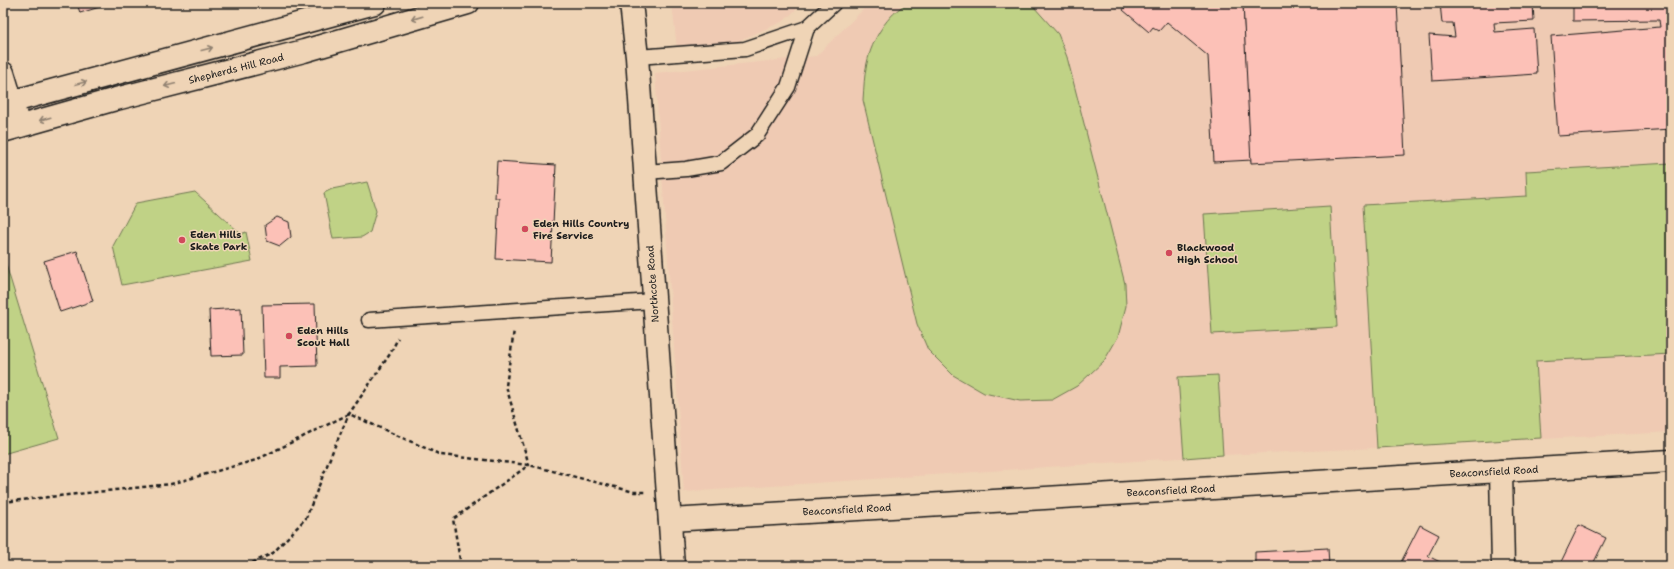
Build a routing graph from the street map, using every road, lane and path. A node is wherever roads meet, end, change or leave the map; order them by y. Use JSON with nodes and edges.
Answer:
{"nodes":[{"id":1,"x":375,"y":3,"type":"edge"},
{"id":2,"x":468,"y":3,"type":"edge"},
{"id":3,"x":631,"y":3,"type":"edge"},
{"id":4,"x":834,"y":3,"type":"edge"},
{"id":5,"x":807,"y":28,"type":"junction"},
{"id":6,"x":637,"y":56,"type":"junction"},
{"id":7,"x":3,"y":73,"type":"edge"},
{"id":8,"x":8,"y":103,"type":"edge"},
{"id":9,"x":11,"y":128,"type":"edge"},
{"id":10,"x":645,"y":172,"type":"junction"},
{"id":11,"x":653,"y":301,"type":"junction"},
{"id":12,"x":516,"y":310,"type":"junction"},
{"id":13,"x":409,"y":317,"type":"junction"},
{"id":14,"x":369,"y":320,"type":"dead end"},
{"id":15,"x":349,"y":414,"type":"junction"},
{"id":16,"x":1671,"y":461,"type":"edge"},
{"id":17,"x":529,"y":465,"type":"junction"},
{"id":18,"x":1501,"y":471,"type":"junction"},
{"id":19,"x":668,"y":492,"type":"junction"},
{"id":20,"x":3,"y":502,"type":"edge"},
{"id":21,"x":670,"y":520,"type":"junction"},
{"id":22,"x":246,"y":566,"type":"edge"},
{"id":23,"x":461,"y":566,"type":"edge"},
{"id":24,"x":673,"y":566,"type":"edge"},
{"id":25,"x":1503,"y":566,"type":"edge"}],
"edges":[{"from":8,"to":1,"type":"street","one_way":true},
{"from":2,"to":9,"type":"street","name":"Shepherds Hill Road","one_way":true},
{"from":3,"to":6,"type":"street","name":"Northcote Road"},
{"from":4,"to":5,"type":"lane"},
{"from":5,"to":6,"type":"lane"},
{"from":5,"to":10,"type":"lane"},
{"from":6,"to":10,"type":"street","name":"Northcote Road"},
{"from":7,"to":8,"type":"street"},
{"from":8,"to":9,"type":"street"},
{"from":10,"to":11,"type":"street","name":"Northcote Road"},
{"from":11,"to":12,"type":"lane"},
{"from":11,"to":19,"type":"street","name":"Northcote Road"},
{"from":12,"to":13,"type":"lane"},
{"from":12,"to":17,"type":"path"},
{"from":13,"to":14,"type":"lane"},
{"from":13,"to":15,"type":"path"},
{"from":15,"to":17,"type":"path"},
{"from":15,"to":20,"type":"path"},
{"from":15,"to":22,"type":"path"},
{"from":16,"to":18,"type":"street","name":"Beaconsfield Road"},
{"from":17,"to":19,"type":"path"},
{"from":17,"to":23,"type":"path"},
{"from":18,"to":21,"type":"street","name":"Beaconsfield Road"},
{"from":18,"to":25,"type":"street"},
{"from":19,"to":21,"type":"street","name":"Northcote Road"},
{"from":21,"to":24,"type":"street","name":"Northcote Road"}]}
